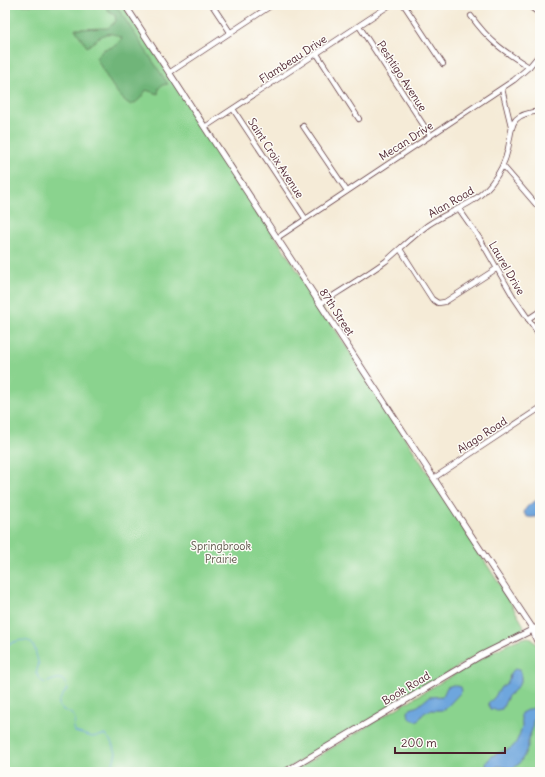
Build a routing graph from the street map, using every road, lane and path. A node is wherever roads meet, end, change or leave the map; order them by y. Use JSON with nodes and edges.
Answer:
{"nodes":[{"id":1,"x":125,"y":5,"type":"edge"},
{"id":2,"x":212,"y":5,"type":"edge"},
{"id":3,"x":272,"y":5,"type":"edge"},
{"id":4,"x":390,"y":5,"type":"edge"},
{"id":5,"x":404,"y":5,"type":"edge"},
{"id":6,"x":528,"y":5,"type":"edge"},
{"id":7,"x":540,"y":14,"type":"edge"},
{"id":8,"x":471,"y":16,"type":"dead end"},
{"id":9,"x":358,"y":26,"type":"junction"},
{"id":10,"x":230,"y":32,"type":"junction"},
{"id":11,"x":317,"y":54,"type":"junction"},
{"id":12,"x":540,"y":54,"type":"edge"},
{"id":13,"x":443,"y":64,"type":"dead end"},
{"id":14,"x":529,"y":67,"type":"junction"},
{"id":15,"x":169,"y":73,"type":"junction"},
{"id":16,"x":502,"y":89,"type":"junction"},
{"id":17,"x":233,"y":108,"type":"junction"},
{"id":18,"x":540,"y":111,"type":"edge"},
{"id":19,"x":359,"y":119,"type":"dead end"},
{"id":20,"x":303,"y":126,"type":"dead end"},
{"id":21,"x":511,"y":126,"type":"junction"},
{"id":22,"x":204,"y":127,"type":"junction"},
{"id":23,"x":430,"y":135,"type":"junction"},
{"id":24,"x":503,"y":166,"type":"junction"},
{"id":25,"x":347,"y":190,"type":"junction"},
{"id":26,"x":459,"y":209,"type":"junction"},
{"id":27,"x":540,"y":209,"type":"edge"},
{"id":28,"x":305,"y":218,"type":"junction"},
{"id":29,"x":276,"y":238,"type":"junction"},
{"id":30,"x":400,"y":249,"type":"junction"},
{"id":31,"x":496,"y":269,"type":"junction"},
{"id":32,"x":320,"y":304,"type":"junction"},
{"id":33,"x":540,"y":311,"type":"edge"},
{"id":34,"x":528,"y":319,"type":"junction"},
{"id":35,"x":540,"y":336,"type":"edge"},
{"id":36,"x":540,"y":408,"type":"edge"},
{"id":37,"x":434,"y":478,"type":"junction"},
{"id":38,"x":540,"y":626,"type":"edge"},
{"id":39,"x":533,"y":629,"type":"junction"},
{"id":40,"x":540,"y":636,"type":"edge"},
{"id":41,"x":540,"y":646,"type":"edge"},
{"id":42,"x":285,"y":772,"type":"edge"}],
"edges":[{"from":1,"to":15,"type":"street","name":"87th Street"},
{"from":2,"to":10,"type":"street"},
{"from":3,"to":10,"type":"street"},
{"from":4,"to":9,"type":"street","name":"Flambeau Drive"},
{"from":5,"to":13,"type":"street"},
{"from":6,"to":7,"type":"street"},
{"from":8,"to":14,"type":"street"},
{"from":9,"to":11,"type":"street","name":"Flambeau Drive"},
{"from":9,"to":23,"type":"street","name":"Peshtigo Avenue"},
{"from":10,"to":15,"type":"street"},
{"from":11,"to":17,"type":"street","name":"Flambeau Drive"},
{"from":11,"to":19,"type":"street"},
{"from":12,"to":14,"type":"street","name":"Mecan Drive"},
{"from":14,"to":16,"type":"street","name":"Mecan Drive"},
{"from":15,"to":22,"type":"street","name":"87th Street"},
{"from":16,"to":21,"type":"street"},
{"from":16,"to":23,"type":"street","name":"Mecan Drive"},
{"from":17,"to":22,"type":"street","name":"Flambeau Drive"},
{"from":17,"to":28,"type":"street","name":"Saint Croix Avenue"},
{"from":18,"to":21,"type":"street"},
{"from":20,"to":25,"type":"street"},
{"from":21,"to":24,"type":"street","name":"Alan Road"},
{"from":22,"to":29,"type":"street","name":"87th Street"},
{"from":23,"to":25,"type":"street","name":"Mecan Drive"},
{"from":24,"to":26,"type":"street","name":"Alan Road"},
{"from":24,"to":27,"type":"street"},
{"from":25,"to":28,"type":"street","name":"Mecan Drive"},
{"from":26,"to":30,"type":"street","name":"Alan Road"},
{"from":26,"to":31,"type":"street","name":"Laurel Drive"},
{"from":28,"to":29,"type":"street","name":"Mecan Drive"},
{"from":29,"to":32,"type":"street","name":"87th Street"},
{"from":30,"to":31,"type":"street"},
{"from":30,"to":32,"type":"street","name":"Alan Road"},
{"from":31,"to":34,"type":"street","name":"Laurel Drive"},
{"from":32,"to":37,"type":"street","name":"87th Street"},
{"from":33,"to":34,"type":"street"},
{"from":34,"to":35,"type":"street","name":"Laurel Drive"},
{"from":36,"to":37,"type":"street","name":"Alago Road"},
{"from":37,"to":39,"type":"street","name":"87th Street"},
{"from":38,"to":39,"type":"street","name":"Book Road"},
{"from":39,"to":40,"type":"street","name":"87th Street"},
{"from":39,"to":41,"type":"street","name":"87th Street"},
{"from":39,"to":42,"type":"street","name":"Book Road"}]}
